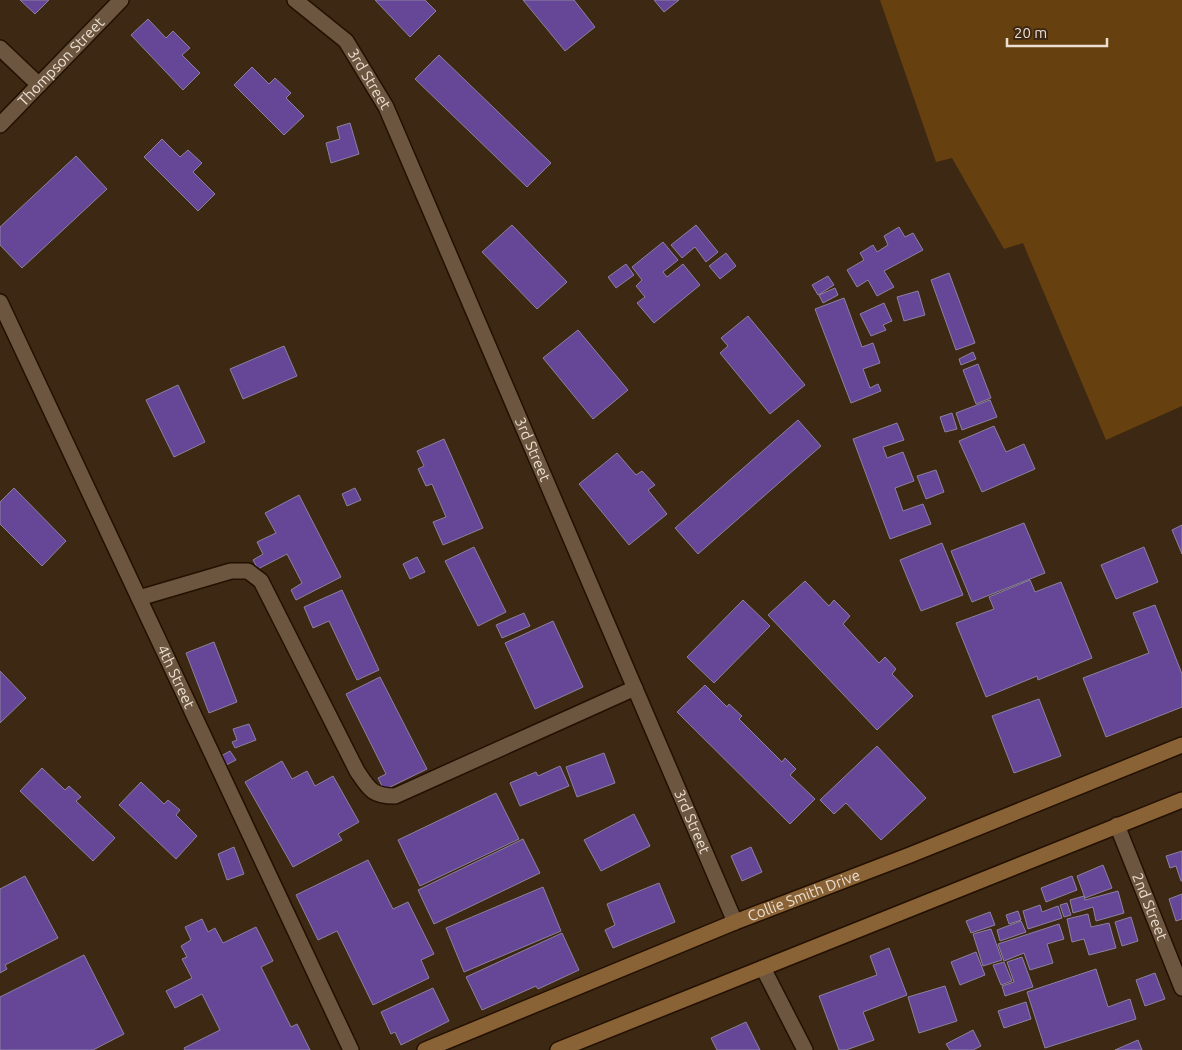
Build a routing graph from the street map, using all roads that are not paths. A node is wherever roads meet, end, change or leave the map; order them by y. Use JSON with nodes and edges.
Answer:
{"nodes":[{"id":1,"x":121,"y":0,"type":"edge"},
{"id":2,"x":295,"y":0,"type":"edge"},
{"id":3,"x":0,"y":48,"type":"edge"},
{"id":4,"x":39,"y":85,"type":"junction"},
{"id":5,"x":0,"y":125,"type":"edge"},
{"id":6,"x":0,"y":302,"type":"edge"},
{"id":7,"x":139,"y":598,"type":"junction"},
{"id":8,"x":635,"y":688,"type":"junction"},
{"id":9,"x":1182,"y":745,"type":"edge"},
{"id":10,"x":1182,"y":800,"type":"edge"},
{"id":11,"x":1117,"y":825,"type":"junction"},
{"id":12,"x":735,"y":922,"type":"junction"},
{"id":13,"x":762,"y":968,"type":"junction"},
{"id":14,"x":1182,"y":988,"type":"edge"},
{"id":15,"x":350,"y":1050,"type":"edge"},
{"id":16,"x":426,"y":1050,"type":"edge"},
{"id":17,"x":558,"y":1050,"type":"edge"},
{"id":18,"x":804,"y":1050,"type":"edge"}],
"edges":[{"from":1,"to":4,"type":"street","name":"Thompson Street"},
{"from":2,"to":8,"type":"street","name":"3rd Street"},
{"from":3,"to":4,"type":"street"},
{"from":4,"to":5,"type":"street","name":"Thompson Street"},
{"from":6,"to":7,"type":"street","name":"4th Street"},
{"from":7,"to":8,"type":"street"},
{"from":7,"to":15,"type":"street","name":"4th Street"},
{"from":8,"to":12,"type":"street","name":"3rd Street"},
{"from":9,"to":12,"type":"street","name":"Collie Smith Drive"},
{"from":10,"to":11,"type":"street"},
{"from":11,"to":13,"type":"street"},
{"from":11,"to":14,"type":"street","name":"2nd Street"},
{"from":12,"to":16,"type":"street","name":"Collie Smith Drive"},
{"from":13,"to":17,"type":"street"},
{"from":13,"to":18,"type":"street"}]}
